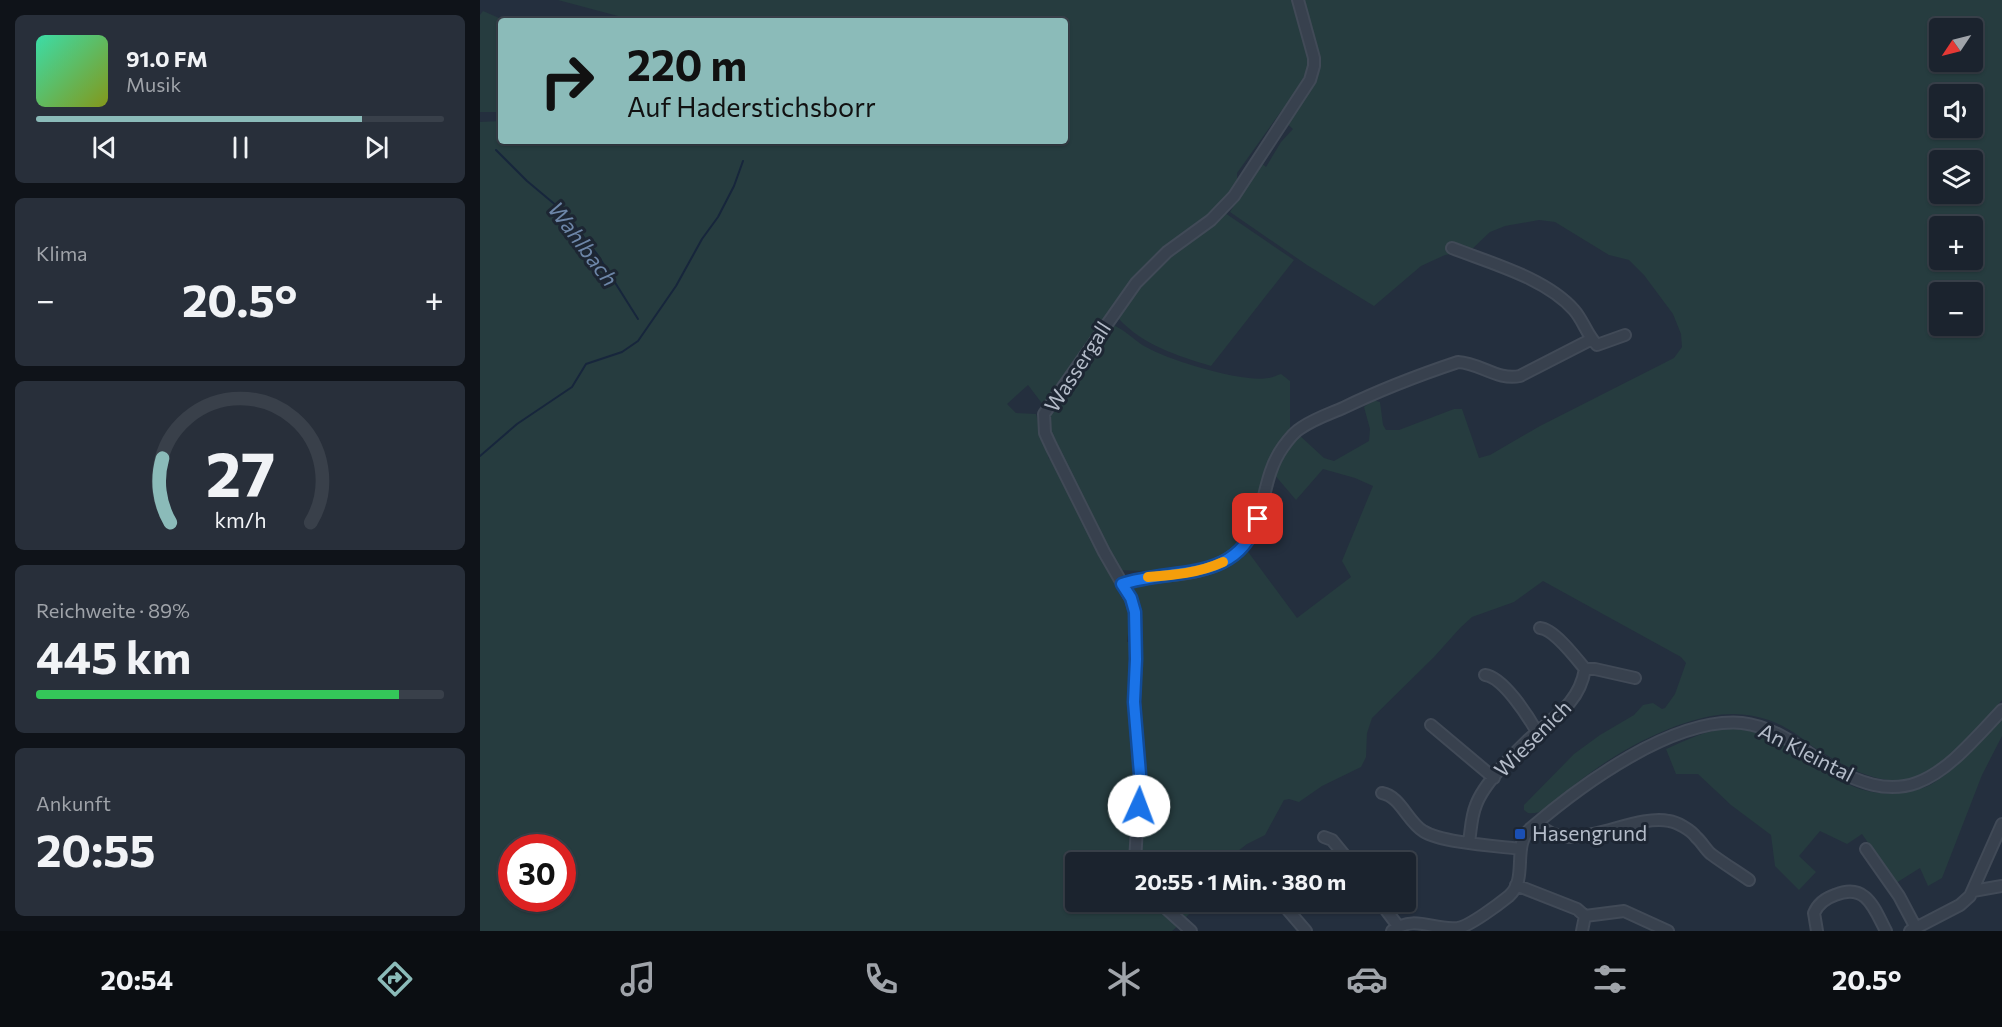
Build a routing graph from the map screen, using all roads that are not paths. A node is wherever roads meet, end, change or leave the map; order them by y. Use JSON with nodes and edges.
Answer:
{"nodes":[{"id":1,"x":1298,"y":0,"type":"edge"},
{"id":2,"x":1452,"y":248,"type":"dead end"},
{"id":3,"x":1625,"y":335,"type":"dead end"},
{"id":4,"x":1592,"y":339,"type":"junction"},
{"id":5,"x":1122,"y":584,"type":"junction"},
{"id":6,"x":1540,"y":628,"type":"dead end"},
{"id":7,"x":1585,"y":669,"type":"junction"},
{"id":8,"x":1485,"y":675,"type":"dead end"},
{"id":9,"x":1635,"y":678,"type":"dead end"},
{"id":10,"x":2002,"y":710,"type":"edge"},
{"id":11,"x":1431,"y":725,"type":"dead end"},
{"id":12,"x":1538,"y":732,"type":"junction"},
{"id":13,"x":1494,"y":778,"type":"junction"},
{"id":14,"x":1382,"y":793,"type":"dead end"},
{"id":15,"x":1537,"y":823,"type":"junction"},
{"id":16,"x":2002,"y":824,"type":"edge"},
{"id":17,"x":1324,"y":837,"type":"dead end"},
{"id":18,"x":1469,"y":842,"type":"junction"},
{"id":19,"x":1521,"y":849,"type":"junction"},
{"id":20,"x":1866,"y":849,"type":"dead end"},
{"id":21,"x":1136,"y":852,"type":"edge"},
{"id":22,"x":1342,"y":852,"type":"edge"},
{"id":23,"x":1749,"y":880,"type":"dead end"},
{"id":24,"x":1516,"y":885,"type":"junction"},
{"id":25,"x":2002,"y":886,"type":"edge"},
{"id":26,"x":1973,"y":891,"type":"junction"},
{"id":27,"x":1171,"y":912,"type":"edge"},
{"id":28,"x":1290,"y":912,"type":"edge"},
{"id":29,"x":1386,"y":912,"type":"edge"},
{"id":30,"x":1585,"y":916,"type":"junction"},
{"id":31,"x":1395,"y":929,"type":"edge"},
{"id":32,"x":1913,"y":929,"type":"edge"},
{"id":33,"x":1459,"y":930,"type":"edge"},
{"id":34,"x":1191,"y":931,"type":"edge"},
{"id":35,"x":1306,"y":931,"type":"edge"},
{"id":36,"x":1582,"y":931,"type":"edge"},
{"id":37,"x":1668,"y":931,"type":"edge"},
{"id":38,"x":1817,"y":931,"type":"edge"},
{"id":39,"x":1886,"y":931,"type":"edge"}],
"edges":[{"from":1,"to":5,"type":"street","name":"Wassergall"},
{"from":2,"to":4,"type":"street"},
{"from":3,"to":4,"type":"street"},
{"from":4,"to":5,"type":"street"},
{"from":5,"to":21,"type":"street","name":"Wassergall"},
{"from":6,"to":7,"type":"street"},
{"from":7,"to":9,"type":"street"},
{"from":7,"to":12,"type":"street","name":"Wiesenich"},
{"from":8,"to":12,"type":"street"},
{"from":10,"to":15,"type":"street","name":"An Kleintal"},
{"from":11,"to":13,"type":"street"},
{"from":12,"to":13,"type":"street","name":"Wiesenich"},
{"from":13,"to":18,"type":"street","name":"Wiesenich"},
{"from":14,"to":18,"type":"street"},
{"from":15,"to":19,"type":"street"},
{"from":15,"to":23,"type":"street"},
{"from":16,"to":26,"type":"street"},
{"from":17,"to":22,"type":"street"},
{"from":18,"to":19,"type":"street"},
{"from":19,"to":24,"type":"street"},
{"from":20,"to":32,"type":"street"},
{"from":24,"to":30,"type":"street"},
{"from":24,"to":33,"type":"street"},
{"from":25,"to":26,"type":"street"},
{"from":26,"to":32,"type":"street"},
{"from":27,"to":34,"type":"street"},
{"from":28,"to":35,"type":"street"},
{"from":29,"to":31,"type":"street"},
{"from":30,"to":36,"type":"street"},
{"from":30,"to":37,"type":"street"},
{"from":31,"to":33,"type":"street"},
{"from":38,"to":39,"type":"street"}]}
